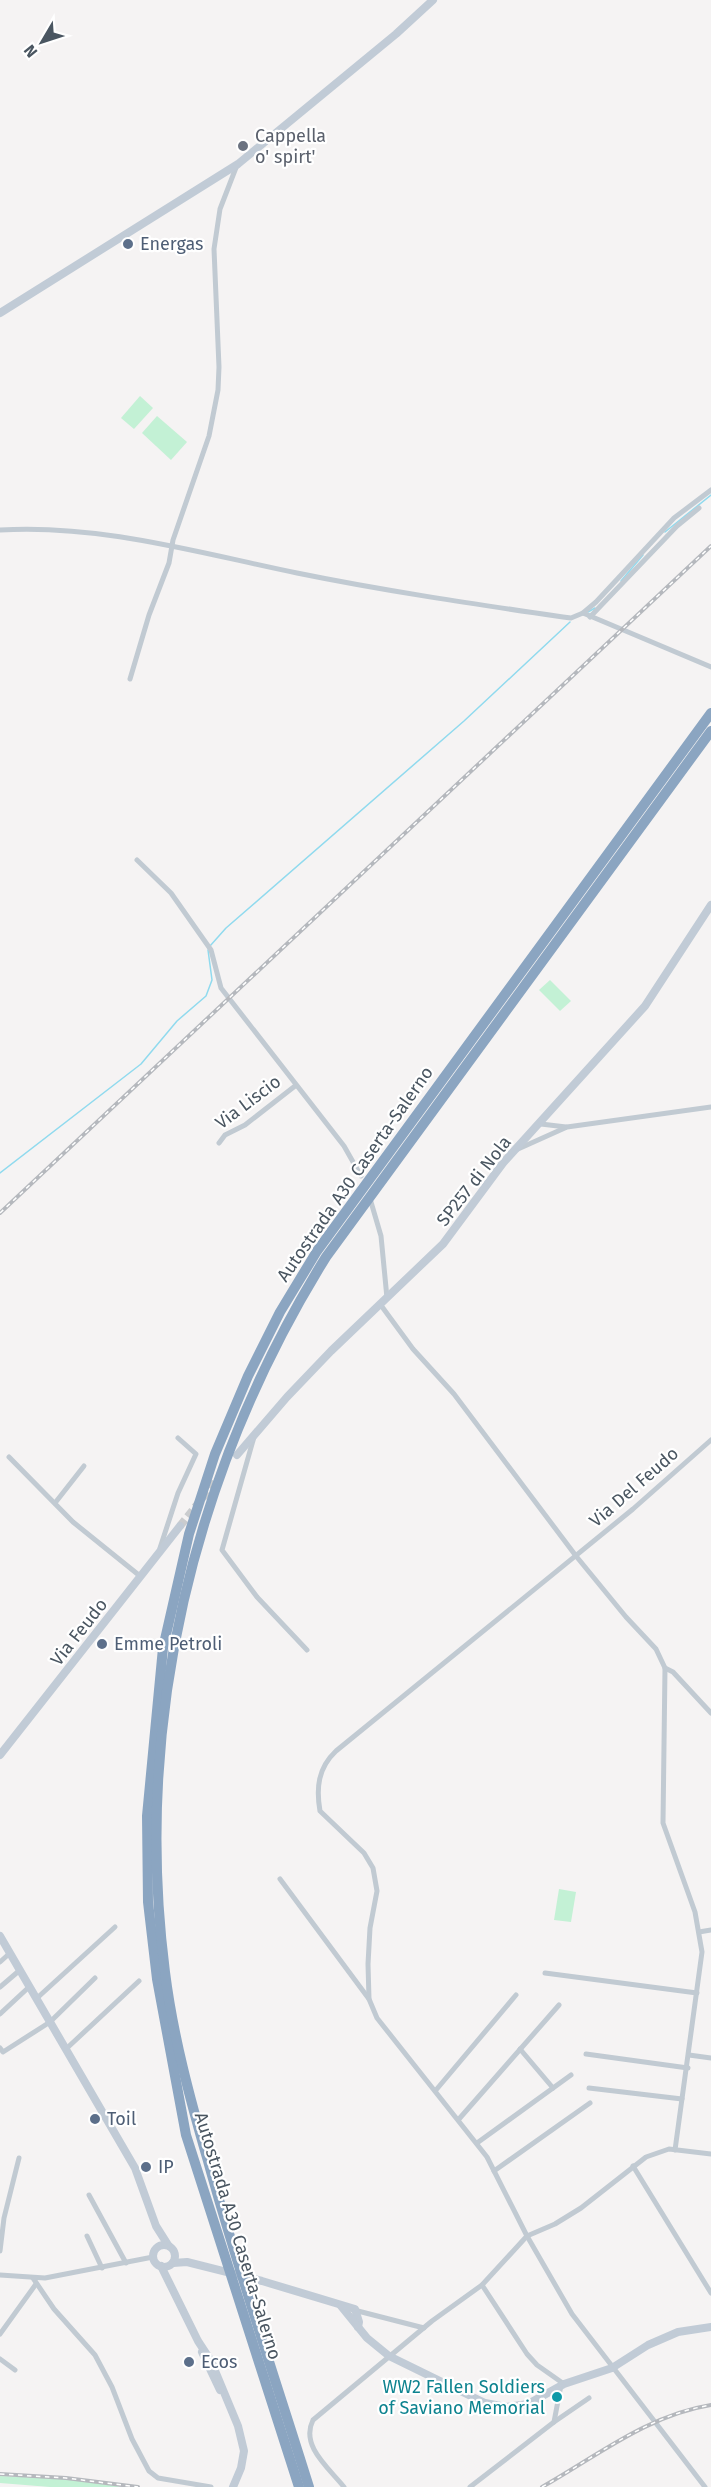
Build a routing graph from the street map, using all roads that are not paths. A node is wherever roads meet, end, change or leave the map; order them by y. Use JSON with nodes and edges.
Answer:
{"nodes":[{"id":1,"x":433,"y":0,"type":"edge"},
{"id":2,"x":238,"y":164,"type":"junction"},
{"id":3,"x":0,"y":313,"type":"edge"},
{"id":4,"x":711,"y":489,"type":"edge"},
{"id":5,"x":699,"y":508,"type":"dead end"},
{"id":6,"x":0,"y":530,"type":"edge"},
{"id":7,"x":173,"y":545,"type":"junction"},
{"id":8,"x":583,"y":613,"type":"junction"},
{"id":9,"x":590,"y":617,"type":"junction"},
{"id":10,"x":711,"y":667,"type":"edge"},
{"id":11,"x":130,"y":679,"type":"dead end"},
{"id":12,"x":711,"y":713,"type":"edge"},
{"id":13,"x":711,"y":731,"type":"edge"},
{"id":14,"x":137,"y":860,"type":"dead end"},
{"id":15,"x":711,"y":905,"type":"edge"},
{"id":16,"x":295,"y":1086,"type":"junction"},
{"id":17,"x":711,"y":1107,"type":"edge"},
{"id":18,"x":552,"y":1112,"type":"junction"},
{"id":19,"x":541,"y":1124,"type":"junction"},
{"id":20,"x":557,"y":1126,"type":"junction"},
{"id":21,"x":567,"y":1127,"type":"junction"},
{"id":22,"x":219,"y":1143,"type":"dead end"},
{"id":23,"x":514,"y":1151,"type":"junction"},
{"id":24,"x":361,"y":1176,"type":"dead end"},
{"id":25,"x":371,"y":1202,"type":"dead end"},
{"id":26,"x":387,"y":1298,"type":"junction"},
{"id":27,"x":380,"y":1304,"type":"junction"},
{"id":28,"x":255,"y":1435,"type":"junction"},
{"id":29,"x":178,"y":1438,"type":"dead end"},
{"id":30,"x":711,"y":1440,"type":"edge"},
{"id":31,"x":237,"y":1455,"type":"dead end"},
{"id":32,"x":9,"y":1457,"type":"dead end"},
{"id":33,"x":84,"y":1466,"type":"dead end"},
{"id":34,"x":55,"y":1503,"type":"junction"},
{"id":35,"x":180,"y":1526,"type":"tunnel mouth"},
{"id":36,"x":158,"y":1552,"type":"junction"},
{"id":37,"x":576,"y":1556,"type":"junction"},
{"id":38,"x":141,"y":1576,"type":"junction"},
{"id":39,"x":307,"y":1650,"type":"dead end"},
{"id":40,"x":665,"y":1668,"type":"junction"},
{"id":41,"x":711,"y":1713,"type":"edge"},
{"id":42,"x":4,"y":1744,"type":"edge"},
{"id":43,"x":0,"y":1755,"type":"edge"},
{"id":44,"x":280,"y":1879,"type":"dead end"},
{"id":45,"x":115,"y":1928,"type":"dead end"},
{"id":46,"x":711,"y":1930,"type":"edge"},
{"id":47,"x":699,"y":1932,"type":"junction"},
{"id":48,"x":0,"y":1936,"type":"edge"},
{"id":49,"x":10,"y":1953,"type":"junction"},
{"id":50,"x":0,"y":1962,"type":"edge"},
{"id":51,"x":20,"y":1970,"type":"junction"},
{"id":52,"x":545,"y":1972,"type":"dead end"},
{"id":53,"x":95,"y":1978,"type":"dead end"},
{"id":54,"x":139,"y":1981,"type":"dead end"},
{"id":55,"x":0,"y":1987,"type":"edge"},
{"id":56,"x":29,"y":1987,"type":"junction"},
{"id":57,"x":697,"y":1993,"type":"junction"},
{"id":58,"x":516,"y":1995,"type":"dead end"},
{"id":59,"x":36,"y":1999,"type":"junction"},
{"id":60,"x":369,"y":1999,"type":"junction"},
{"id":61,"x":559,"y":2005,"type":"dead end"},
{"id":62,"x":0,"y":2013,"type":"edge"},
{"id":63,"x":50,"y":2022,"type":"junction"},
{"id":64,"x":0,"y":2048,"type":"edge"},
{"id":65,"x":66,"y":2049,"type":"junction"},
{"id":66,"x":520,"y":2049,"type":"junction"},
{"id":67,"x":586,"y":2054,"type":"dead end"},
{"id":68,"x":689,"y":2055,"type":"junction"},
{"id":69,"x":711,"y":2058,"type":"edge"},
{"id":70,"x":688,"y":2068,"type":"junction"},
{"id":71,"x":571,"y":2075,"type":"dead end"},
{"id":72,"x":553,"y":2088,"type":"junction"},
{"id":73,"x":589,"y":2088,"type":"dead end"},
{"id":74,"x":436,"y":2090,"type":"junction"},
{"id":75,"x":682,"y":2099,"type":"junction"},
{"id":76,"x":590,"y":2103,"type":"dead end"},
{"id":77,"x":459,"y":2119,"type":"junction"},
{"id":78,"x":477,"y":2143,"type":"junction"},
{"id":79,"x":672,"y":2149,"type":"junction"},
{"id":80,"x":711,"y":2154,"type":"edge"},
{"id":81,"x":19,"y":2158,"type":"dead end"},
{"id":82,"x":633,"y":2166,"type":"junction"},
{"id":83,"x":494,"y":2172,"type":"junction"},
{"id":84,"x":89,"y":2195,"type":"dead end"},
{"id":85,"x":156,"y":2226,"type":"junction"},
{"id":86,"x":87,"y":2236,"type":"dead end"},
{"id":87,"x":526,"y":2236,"type":"junction"},
{"id":88,"x":168,"y":2246,"type":"junction"},
{"id":89,"x":157,"y":2247,"type":"junction"},
{"id":90,"x":0,"y":2251,"type":"edge"},
{"id":91,"x":175,"y":2253,"type":"junction"},
{"id":92,"x":153,"y":2257,"type":"junction"},
{"id":93,"x":187,"y":2262,"type":"junction"},
{"id":94,"x":126,"y":2263,"type":"junction"},
{"id":95,"x":172,"y":2263,"type":"junction"},
{"id":96,"x":161,"y":2266,"type":"junction"},
{"id":97,"x":102,"y":2268,"type":"junction"},
{"id":98,"x":0,"y":2275,"type":"edge"},
{"id":99,"x":35,"y":2281,"type":"junction"},
{"id":100,"x":482,"y":2285,"type":"junction"},
{"id":101,"x":174,"y":2292,"type":"junction"},
{"id":102,"x":711,"y":2293,"type":"edge"},
{"id":103,"x":245,"y":2302,"type":"junction"},
{"id":104,"x":341,"y":2306,"type":"junction"},
{"id":105,"x":355,"y":2309,"type":"junction"},
{"id":106,"x":369,"y":2313,"type":"junction"},
{"id":107,"x":356,"y":2322,"type":"junction"},
{"id":108,"x":711,"y":2327,"type":"edge"},
{"id":109,"x":424,"y":2328,"type":"junction"},
{"id":110,"x":0,"y":2334,"type":"edge"},
{"id":111,"x":389,"y":2356,"type":"junction"},
{"id":112,"x":0,"y":2360,"type":"edge"},
{"id":113,"x":612,"y":2368,"type":"junction"},
{"id":114,"x":15,"y":2370,"type":"dead end"},
{"id":115,"x":562,"y":2384,"type":"junction"},
{"id":116,"x":589,"y":2398,"type":"dead end"},
{"id":117,"x":554,"y":2422,"type":"junction"},
{"id":118,"x":211,"y":2487,"type":"edge"},
{"id":119,"x":233,"y":2487,"type":"edge"},
{"id":120,"x":299,"y":2487,"type":"edge"},
{"id":121,"x":309,"y":2487,"type":"edge"},
{"id":122,"x":344,"y":2487,"type":"edge"},
{"id":123,"x":470,"y":2487,"type":"edge"},
{"id":124,"x":705,"y":2487,"type":"edge"}],
"edges":[{"from":1,"to":2,"type":"main road"},
{"from":2,"to":3,"type":"main road"},
{"from":2,"to":7,"type":"street"},
{"from":4,"to":8,"type":"street"},
{"from":5,"to":9,"type":"street"},
{"from":6,"to":7,"type":"street"},
{"from":7,"to":8,"type":"street"},
{"from":7,"to":11,"type":"street"},
{"from":8,"to":9,"type":"street"},
{"from":9,"to":10,"type":"street"},
{"from":12,"to":103,"type":"highway","name":"Autostrada A30 Caserta-Salerno"},
{"from":13,"to":103,"type":"highway","name":"Autostrada A30 Caserta-Salerno"},
{"from":14,"to":16,"type":"street"},
{"from":15,"to":18,"type":"main road","name":"SP257 di Nola"},
{"from":16,"to":22,"type":"street","name":"Via Liscio"},
{"from":16,"to":24,"type":"street"},
{"from":17,"to":21,"type":"street"},
{"from":18,"to":19,"type":"main road","name":"SP257 di Nola"},
{"from":18,"to":20,"type":"street"},
{"from":19,"to":20,"type":"street"},
{"from":19,"to":23,"type":"main road","name":"SP257 di Nola"},
{"from":20,"to":21,"type":"street"},
{"from":21,"to":23,"type":"street"},
{"from":23,"to":26,"type":"main road","name":"SP257 di Nola"},
{"from":25,"to":26,"type":"street"},
{"from":26,"to":27,"type":"main road","name":"SP257 di Nola"},
{"from":27,"to":28,"type":"main road","name":"SP257 di Nola"},
{"from":27,"to":37,"type":"street"},
{"from":28,"to":31,"type":"main road","name":"SP257 di Nola"},
{"from":28,"to":39,"type":"street"},
{"from":29,"to":36,"type":"street"},
{"from":30,"to":37,"type":"street","name":"Via Del Feudo"},
{"from":32,"to":34,"type":"street"},
{"from":33,"to":34,"type":"street"},
{"from":34,"to":38,"type":"street"},
{"from":35,"to":36,"type":"main road","name":"Via Feudo"},
{"from":36,"to":38,"type":"main road","name":"Via Feudo"},
{"from":37,"to":40,"type":"street"},
{"from":37,"to":60,"type":"street","name":"Via Del Feudo"},
{"from":38,"to":42,"type":"main road","name":"Via Feudo"},
{"from":40,"to":41,"type":"street"},
{"from":40,"to":47,"type":"street"},
{"from":42,"to":43,"type":"main road","name":"Via Feudo"},
{"from":44,"to":60,"type":"street"},
{"from":45,"to":59,"type":"street"},
{"from":46,"to":47,"type":"street"},
{"from":47,"to":57,"type":"street"},
{"from":48,"to":49,"type":"main road"},
{"from":49,"to":50,"type":"street"},
{"from":49,"to":51,"type":"main road"},
{"from":51,"to":55,"type":"street"},
{"from":51,"to":56,"type":"main road"},
{"from":52,"to":57,"type":"street"},
{"from":53,"to":63,"type":"street"},
{"from":54,"to":65,"type":"street"},
{"from":56,"to":59,"type":"main road"},
{"from":56,"to":62,"type":"street"},
{"from":57,"to":68,"type":"street"},
{"from":58,"to":74,"type":"street"},
{"from":59,"to":63,"type":"main road"},
{"from":60,"to":74,"type":"street"},
{"from":61,"to":66,"type":"street"},
{"from":63,"to":64,"type":"street"},
{"from":63,"to":65,"type":"main road"},
{"from":65,"to":85,"type":"main road"},
{"from":66,"to":72,"type":"street"},
{"from":66,"to":77,"type":"street"},
{"from":67,"to":70,"type":"street"},
{"from":68,"to":69,"type":"street"},
{"from":68,"to":70,"type":"street"},
{"from":70,"to":75,"type":"street"},
{"from":71,"to":72,"type":"street"},
{"from":72,"to":78,"type":"street"},
{"from":73,"to":75,"type":"street"},
{"from":74,"to":77,"type":"street"},
{"from":75,"to":79,"type":"street"},
{"from":76,"to":83,"type":"street"},
{"from":77,"to":78,"type":"street"},
{"from":78,"to":83,"type":"street"},
{"from":79,"to":80,"type":"street"},
{"from":79,"to":82,"type":"street"},
{"from":81,"to":90,"type":"street"},
{"from":82,"to":87,"type":"street"},
{"from":82,"to":102,"type":"street"},
{"from":83,"to":87,"type":"street"},
{"from":84,"to":94,"type":"street"},
{"from":85,"to":88,"type":"main road"},
{"from":85,"to":89,"type":"main road"},
{"from":86,"to":97,"type":"street"},
{"from":87,"to":100,"type":"street"},
{"from":87,"to":113,"type":"street"},
{"from":88,"to":89,"type":"main road"},
{"from":88,"to":91,"type":"main road"},
{"from":89,"to":92,"type":"main road"},
{"from":91,"to":93,"type":"main road"},
{"from":91,"to":95,"type":"main road"},
{"from":92,"to":94,"type":"street"},
{"from":92,"to":96,"type":"main road"},
{"from":93,"to":95,"type":"main road"},
{"from":93,"to":104,"type":"main road"},
{"from":94,"to":97,"type":"street"},
{"from":95,"to":96,"type":"main road"},
{"from":95,"to":101,"type":"main road"},
{"from":96,"to":101,"type":"main road"},
{"from":97,"to":99,"type":"street"},
{"from":98,"to":99,"type":"street"},
{"from":99,"to":110,"type":"street"},
{"from":99,"to":118,"type":"street"},
{"from":100,"to":109,"type":"street"},
{"from":100,"to":115,"type":"street"},
{"from":101,"to":119,"type":"main road"},
{"from":103,"to":120,"type":"highway","name":"Autostrada A30 Caserta-Salerno"},
{"from":103,"to":121,"type":"highway","name":"Autostrada A30 Caserta-Salerno"},
{"from":104,"to":105,"type":"main road"},
{"from":104,"to":107,"type":"main road"},
{"from":105,"to":106,"type":"street"},
{"from":105,"to":107,"type":"main road"},
{"from":106,"to":107,"type":"street"},
{"from":106,"to":109,"type":"street"},
{"from":107,"to":111,"type":"main road"},
{"from":108,"to":113,"type":"main road"},
{"from":109,"to":111,"type":"street"},
{"from":111,"to":115,"type":"main road"},
{"from":111,"to":122,"type":"street"},
{"from":112,"to":114,"type":"street"},
{"from":113,"to":115,"type":"main road"},
{"from":113,"to":124,"type":"street"},
{"from":115,"to":117,"type":"street"},
{"from":116,"to":117,"type":"street"},
{"from":117,"to":123,"type":"street"}]}
